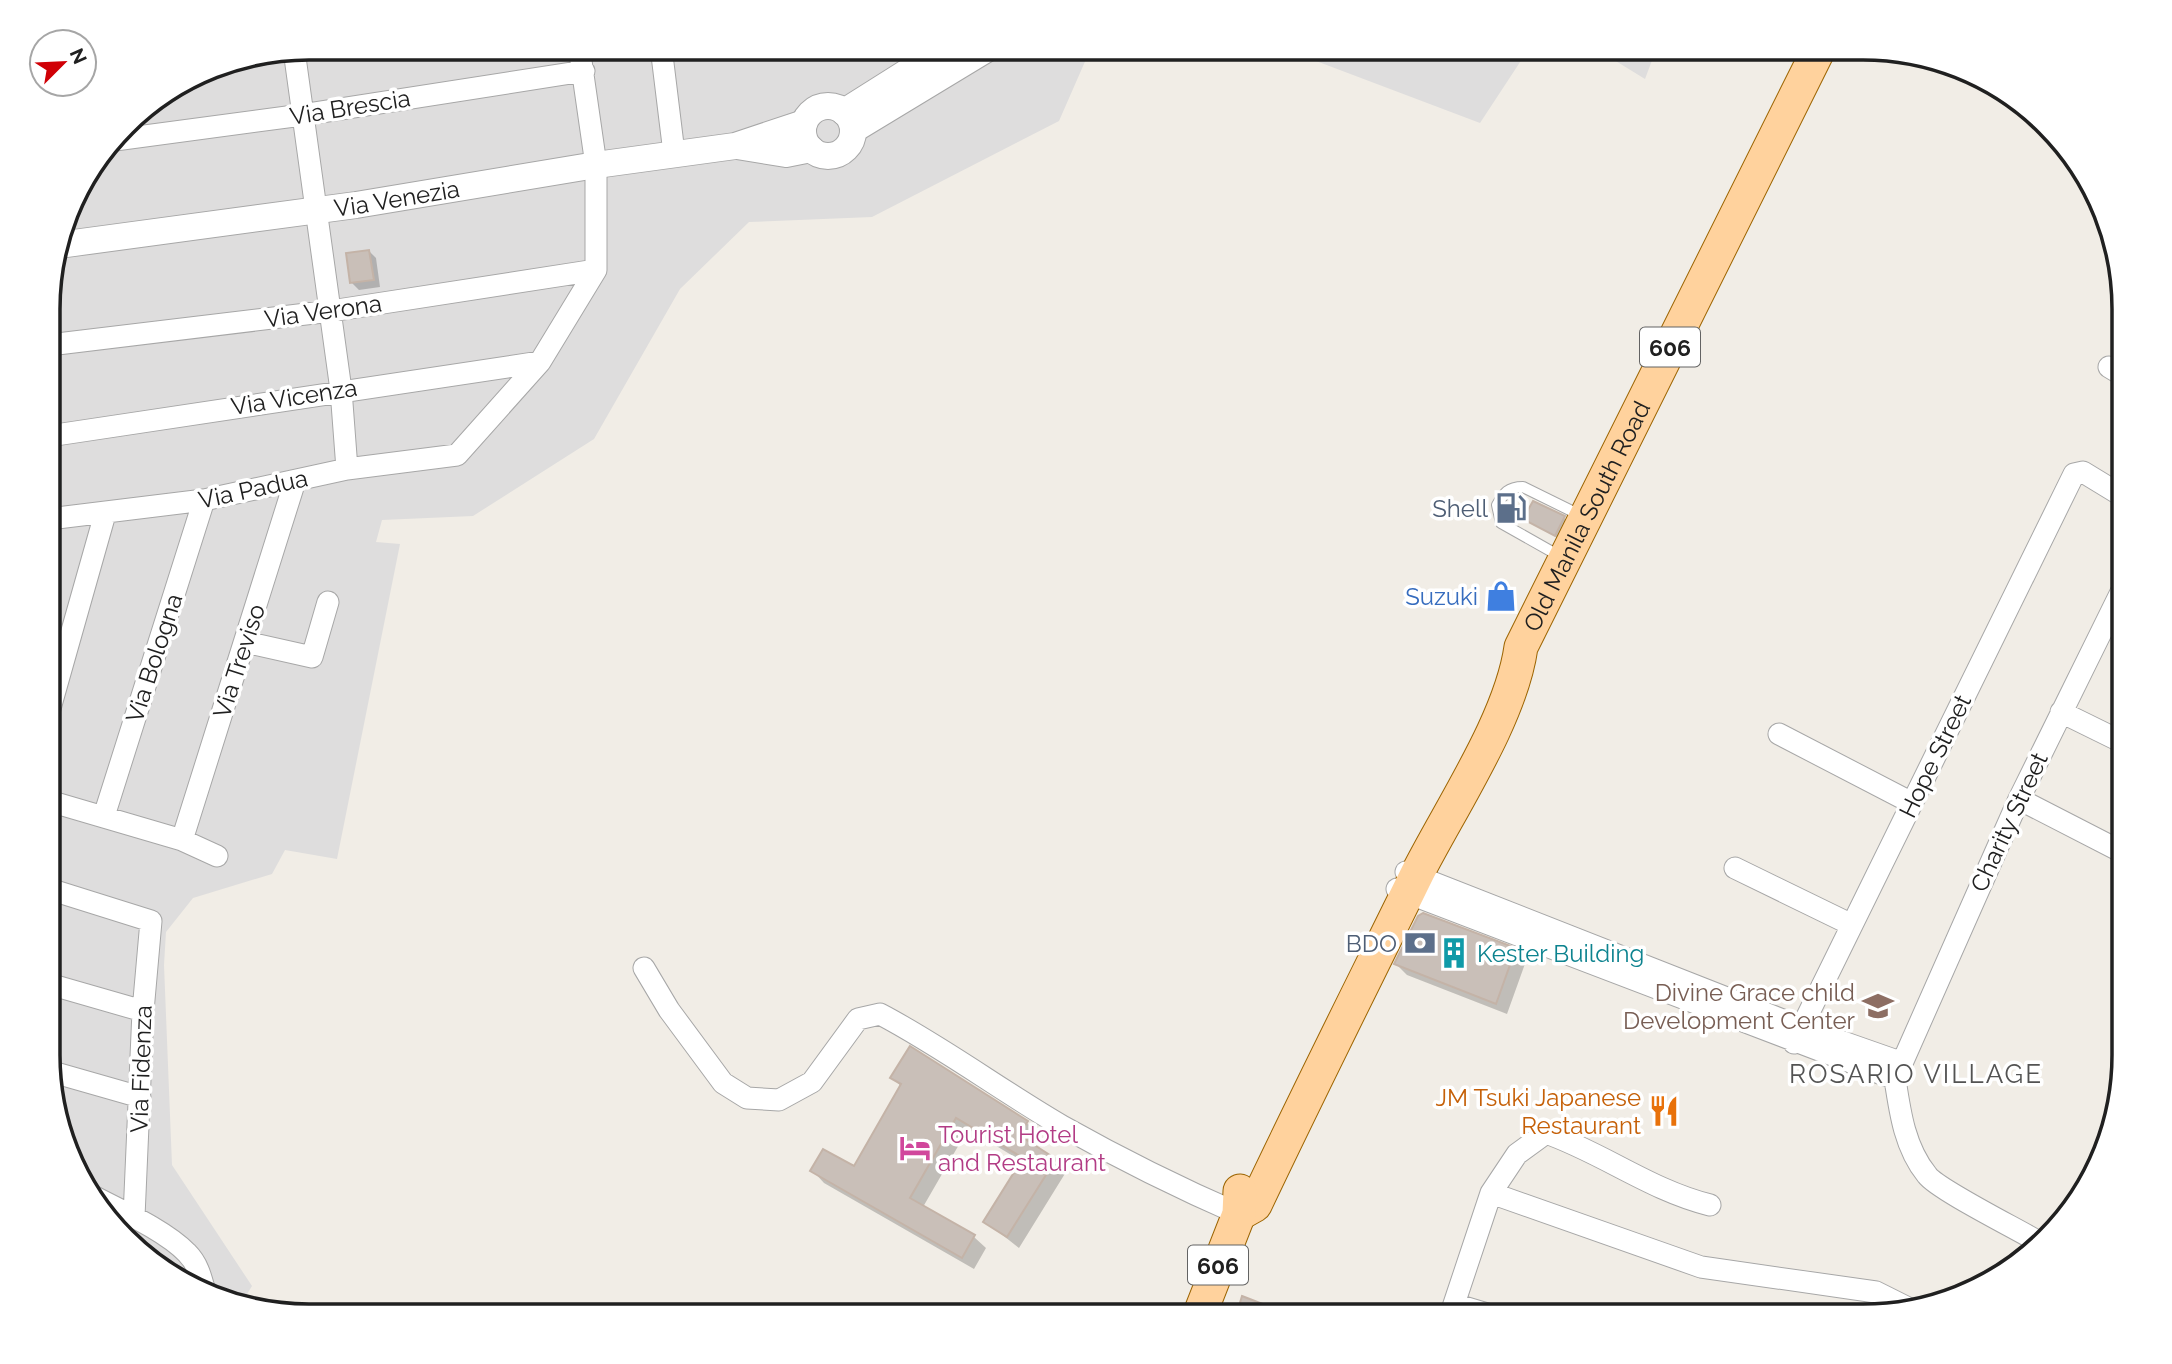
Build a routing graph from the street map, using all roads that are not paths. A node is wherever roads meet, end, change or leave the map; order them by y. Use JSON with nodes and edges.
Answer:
{"nodes":[{"id":1,"x":295,"y":60,"type":"edge"},
{"id":2,"x":582,"y":60,"type":"edge"},
{"id":3,"x":663,"y":60,"type":"edge"},
{"id":4,"x":930,"y":60,"type":"edge"},
{"id":5,"x":965,"y":60,"type":"edge"},
{"id":6,"x":1814,"y":60,"type":"edge"},
{"id":7,"x":584,"y":71,"type":"junction"},
{"id":8,"x":302,"y":115,"type":"junction"},
{"id":9,"x":849,"y":121,"type":"junction"},
{"id":10,"x":804,"y":123,"type":"junction"},
{"id":11,"x":126,"y":139,"type":"edge"},
{"id":12,"x":735,"y":146,"type":"junction"},
{"id":13,"x":811,"y":149,"type":"junction"},
{"id":14,"x":674,"y":153,"type":"junction"},
{"id":15,"x":596,"y":165,"type":"junction"},
{"id":16,"x":316,"y":210,"type":"junction"},
{"id":17,"x":68,"y":243,"type":"edge"},
{"id":18,"x":596,"y":270,"type":"junction"},
{"id":19,"x":331,"y":311,"type":"junction"},
{"id":20,"x":60,"y":344,"type":"edge"},
{"id":21,"x":540,"y":362,"type":"junction"},
{"id":22,"x":341,"y":390,"type":"junction"},
{"id":23,"x":60,"y":434,"type":"edge"},
{"id":24,"x":347,"y":469,"type":"junction"},
{"id":25,"x":295,"y":481,"type":"junction"},
{"id":26,"x":2112,"y":490,"type":"edge"},
{"id":27,"x":204,"y":500,"type":"junction"},
{"id":28,"x":105,"y":514,"type":"junction"},
{"id":29,"x":60,"y":518,"type":"edge"},
{"id":30,"x":1585,"y":518,"type":"junction"},
{"id":31,"x":1564,"y":559,"type":"junction"},
{"id":32,"x":328,"y":602,"type":"dead end"},
{"id":33,"x":2112,"y":627,"type":"edge"},
{"id":34,"x":245,"y":642,"type":"junction"},
{"id":35,"x":60,"y":676,"type":"edge"},
{"id":36,"x":2060,"y":712,"type":"junction"},
{"id":37,"x":1779,"y":734,"type":"dead end"},
{"id":38,"x":2112,"y":737,"type":"edge"},
{"id":39,"x":2020,"y":799,"type":"junction"},
{"id":40,"x":60,"y":803,"type":"edge"},
{"id":41,"x":1912,"y":803,"type":"junction"},
{"id":42,"x":104,"y":817,"type":"junction"},
{"id":43,"x":182,"y":840,"type":"junction"},
{"id":44,"x":2112,"y":847,"type":"edge"},
{"id":45,"x":216,"y":856,"type":"dead end"},
{"id":46,"x":1735,"y":868,"type":"dead end"},
{"id":47,"x":1405,"y":882,"type":"junction"},
{"id":48,"x":60,"y":892,"type":"edge"},
{"id":49,"x":1852,"y":925,"type":"junction"},
{"id":50,"x":644,"y":968,"type":"dead end"},
{"id":51,"x":60,"y":987,"type":"edge"},
{"id":52,"x":143,"y":1011,"type":"junction"},
{"id":53,"x":1799,"y":1035,"type":"junction"},
{"id":54,"x":1898,"y":1070,"type":"junction"},
{"id":55,"x":60,"y":1074,"type":"edge"},
{"id":56,"x":140,"y":1097,"type":"junction"},
{"id":57,"x":1491,"y":1192,"type":"junction"},
{"id":58,"x":109,"y":1204,"type":"edge"},
{"id":59,"x":1710,"y":1205,"type":"dead end"},
{"id":60,"x":1238,"y":1214,"type":"junction"},
{"id":61,"x":134,"y":1217,"type":"junction"},
{"id":62,"x":2033,"y":1239,"type":"edge"},
{"id":63,"x":202,"y":1281,"type":"edge"},
{"id":64,"x":1896,"y":1302,"type":"edge"},
{"id":65,"x":1204,"y":1304,"type":"edge"},
{"id":66,"x":1454,"y":1304,"type":"edge"}],
"edges":[{"from":1,"to":8,"type":"street"},
{"from":2,"to":7,"type":"street"},
{"from":3,"to":14,"type":"street"},
{"from":4,"to":9,"type":"street"},
{"from":5,"to":9,"type":"street"},
{"from":6,"to":30,"type":"main road","name":"Old Manila South Road","number":"606"},
{"from":7,"to":8,"type":"street","name":"Via Brescia"},
{"from":7,"to":15,"type":"street"},
{"from":8,"to":11,"type":"street","name":"Via Brescia"},
{"from":8,"to":16,"type":"street"},
{"from":9,"to":10,"type":"street"},
{"from":9,"to":13,"type":"street"},
{"from":10,"to":12,"type":"street"},
{"from":10,"to":13,"type":"street"},
{"from":12,"to":13,"type":"street"},
{"from":12,"to":14,"type":"street","name":"Via Venezia"},
{"from":14,"to":15,"type":"street","name":"Via Venezia"},
{"from":15,"to":16,"type":"street","name":"Via Venezia"},
{"from":15,"to":18,"type":"street"},
{"from":16,"to":17,"type":"street","name":"Via Venezia"},
{"from":16,"to":19,"type":"street"},
{"from":18,"to":19,"type":"street","name":"Via Verona"},
{"from":18,"to":21,"type":"street"},
{"from":19,"to":20,"type":"street","name":"Via Verona"},
{"from":19,"to":22,"type":"street"},
{"from":21,"to":22,"type":"street","name":"Via Vicenza"},
{"from":21,"to":24,"type":"street","name":"Via Padua"},
{"from":22,"to":23,"type":"street","name":"Via Vicenza"},
{"from":22,"to":24,"type":"street"},
{"from":24,"to":25,"type":"street","name":"Via Padua"},
{"from":25,"to":27,"type":"street","name":"Via Padua"},
{"from":25,"to":34,"type":"street","name":"Via Treviso"},
{"from":26,"to":41,"type":"street","name":"Hope Street"},
{"from":27,"to":28,"type":"street","name":"Via Padua"},
{"from":27,"to":42,"type":"street","name":"Via Bologna"},
{"from":28,"to":29,"type":"street","name":"Via Padua"},
{"from":28,"to":35,"type":"street"},
{"from":30,"to":31,"type":"main road","name":"Old Manila South Road","number":"606"},
{"from":30,"to":31,"type":"lane"},
{"from":31,"to":47,"type":"main road","name":"Old Manila South Road","number":"606"},
{"from":32,"to":34,"type":"street"},
{"from":33,"to":36,"type":"street","name":"Charity Street"},
{"from":34,"to":43,"type":"street","name":"Via Treviso"},
{"from":36,"to":38,"type":"street"},
{"from":36,"to":39,"type":"street","name":"Charity Street"},
{"from":37,"to":41,"type":"street"},
{"from":39,"to":44,"type":"street"},
{"from":39,"to":54,"type":"street","name":"Charity Street"},
{"from":40,"to":42,"type":"street"},
{"from":41,"to":49,"type":"street","name":"Hope Street"},
{"from":42,"to":43,"type":"street"},
{"from":43,"to":45,"type":"street"},
{"from":46,"to":49,"type":"street"},
{"from":47,"to":53,"type":"street"},
{"from":47,"to":60,"type":"main road","name":"Old Manila South Road","number":"606"},
{"from":48,"to":52,"type":"street","name":"Via Fidenza"},
{"from":49,"to":53,"type":"street","name":"Hope Street"},
{"from":50,"to":60,"type":"street"},
{"from":51,"to":52,"type":"street"},
{"from":52,"to":56,"type":"street","name":"Via Fidenza"},
{"from":53,"to":54,"type":"street"},
{"from":54,"to":62,"type":"street"},
{"from":55,"to":56,"type":"street"},
{"from":56,"to":61,"type":"street","name":"Via Fidenza"},
{"from":57,"to":59,"type":"street"},
{"from":57,"to":64,"type":"street"},
{"from":57,"to":66,"type":"street"},
{"from":58,"to":61,"type":"street"},
{"from":60,"to":65,"type":"main road","name":"Old Manila South Road","number":"606"},
{"from":61,"to":63,"type":"street"}]}
